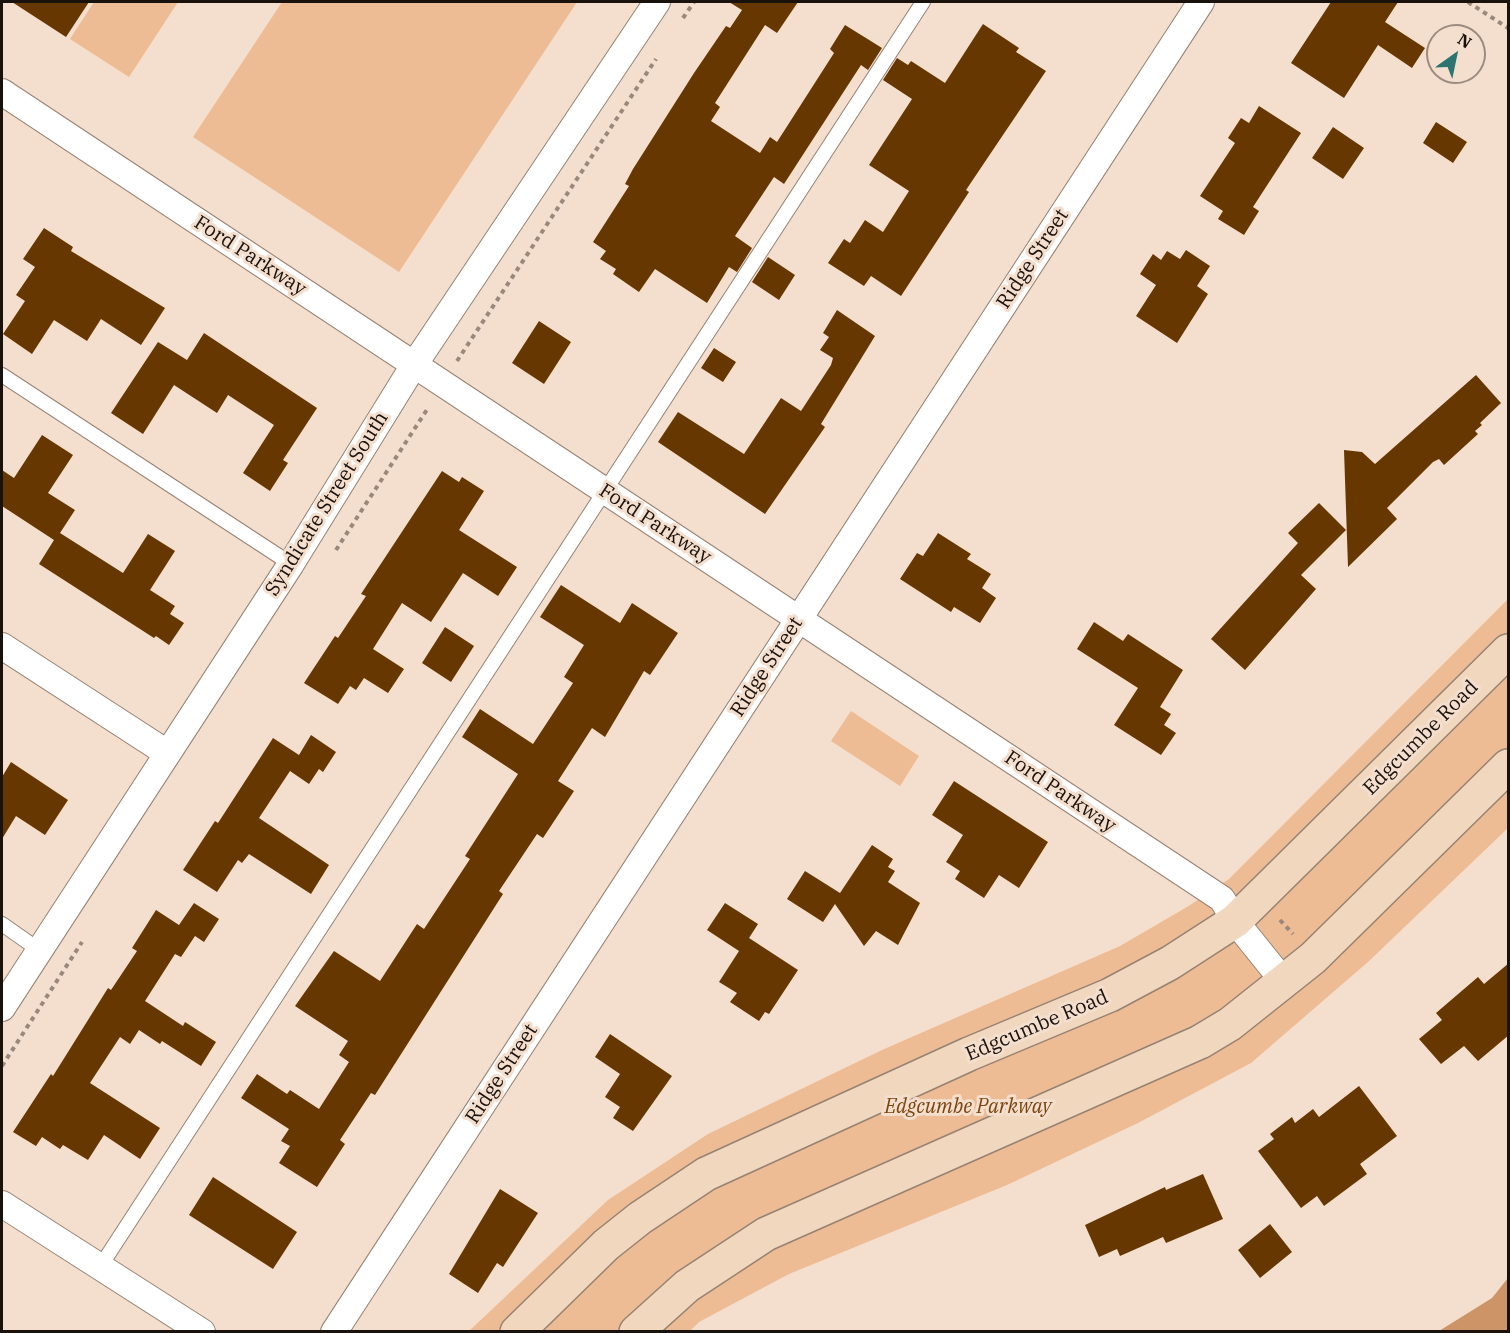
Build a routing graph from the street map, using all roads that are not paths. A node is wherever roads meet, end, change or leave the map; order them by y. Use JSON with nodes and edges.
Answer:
{"nodes":[{"id":1,"x":657,"y":2,"type":"edge"},
{"id":2,"x":923,"y":2,"type":"edge"},
{"id":3,"x":1201,"y":2,"type":"edge"},
{"id":4,"x":2,"y":92,"type":"edge"},
{"id":5,"x":414,"y":365,"type":"junction"},
{"id":6,"x":2,"y":375,"type":"edge"},
{"id":7,"x":604,"y":491,"type":"junction"},
{"id":8,"x":291,"y":564,"type":"junction"},
{"id":9,"x":799,"y":619,"type":"junction"},
{"id":10,"x":2,"y":646,"type":"edge"},
{"id":11,"x":1509,"y":651,"type":"edge"},
{"id":12,"x":167,"y":753,"type":"junction"},
{"id":13,"x":1509,"y":766,"type":"edge"},
{"id":14,"x":1235,"y":921,"type":"junction"},
{"id":15,"x":2,"y":924,"type":"edge"},
{"id":16,"x":39,"y":950,"type":"junction"},
{"id":17,"x":1284,"y":982,"type":"junction"},
{"id":18,"x":2,"y":1008,"type":"edge"},
{"id":19,"x":2,"y":1204,"type":"edge"},
{"id":20,"x":100,"y":1267,"type":"junction"},
{"id":21,"x":202,"y":1332,"type":"edge"},
{"id":22,"x":334,"y":1332,"type":"edge"},
{"id":23,"x":517,"y":1332,"type":"edge"},
{"id":24,"x":636,"y":1332,"type":"edge"}],
"edges":[{"from":1,"to":5,"type":"street","name":"Syndicate Street South"},
{"from":2,"to":7,"type":"lane"},
{"from":3,"to":9,"type":"street","name":"Ridge Street"},
{"from":4,"to":5,"type":"street","name":"Ford Parkway"},
{"from":5,"to":7,"type":"street","name":"Ford Parkway"},
{"from":5,"to":8,"type":"street","name":"Syndicate Street South"},
{"from":6,"to":8,"type":"lane"},
{"from":7,"to":9,"type":"street","name":"Ford Parkway"},
{"from":7,"to":20,"type":"lane"},
{"from":8,"to":12,"type":"street","name":"Syndicate Street South"},
{"from":9,"to":14,"type":"street","name":"Ford Parkway"},
{"from":9,"to":22,"type":"street","name":"Ridge Street"},
{"from":10,"to":12,"type":"street"},
{"from":11,"to":14,"type":"street","name":"Edgcumbe Road"},
{"from":12,"to":16,"type":"street","name":"Syndicate Street South"},
{"from":13,"to":17,"type":"street"},
{"from":14,"to":17,"type":"street","name":"Ford Parkway"},
{"from":14,"to":23,"type":"street","name":"Edgcumbe Road"},
{"from":15,"to":16,"type":"lane"},
{"from":16,"to":18,"type":"street","name":"Syndicate Street South"},
{"from":17,"to":24,"type":"street"},
{"from":19,"to":20,"type":"street"},
{"from":20,"to":21,"type":"street"}]}
